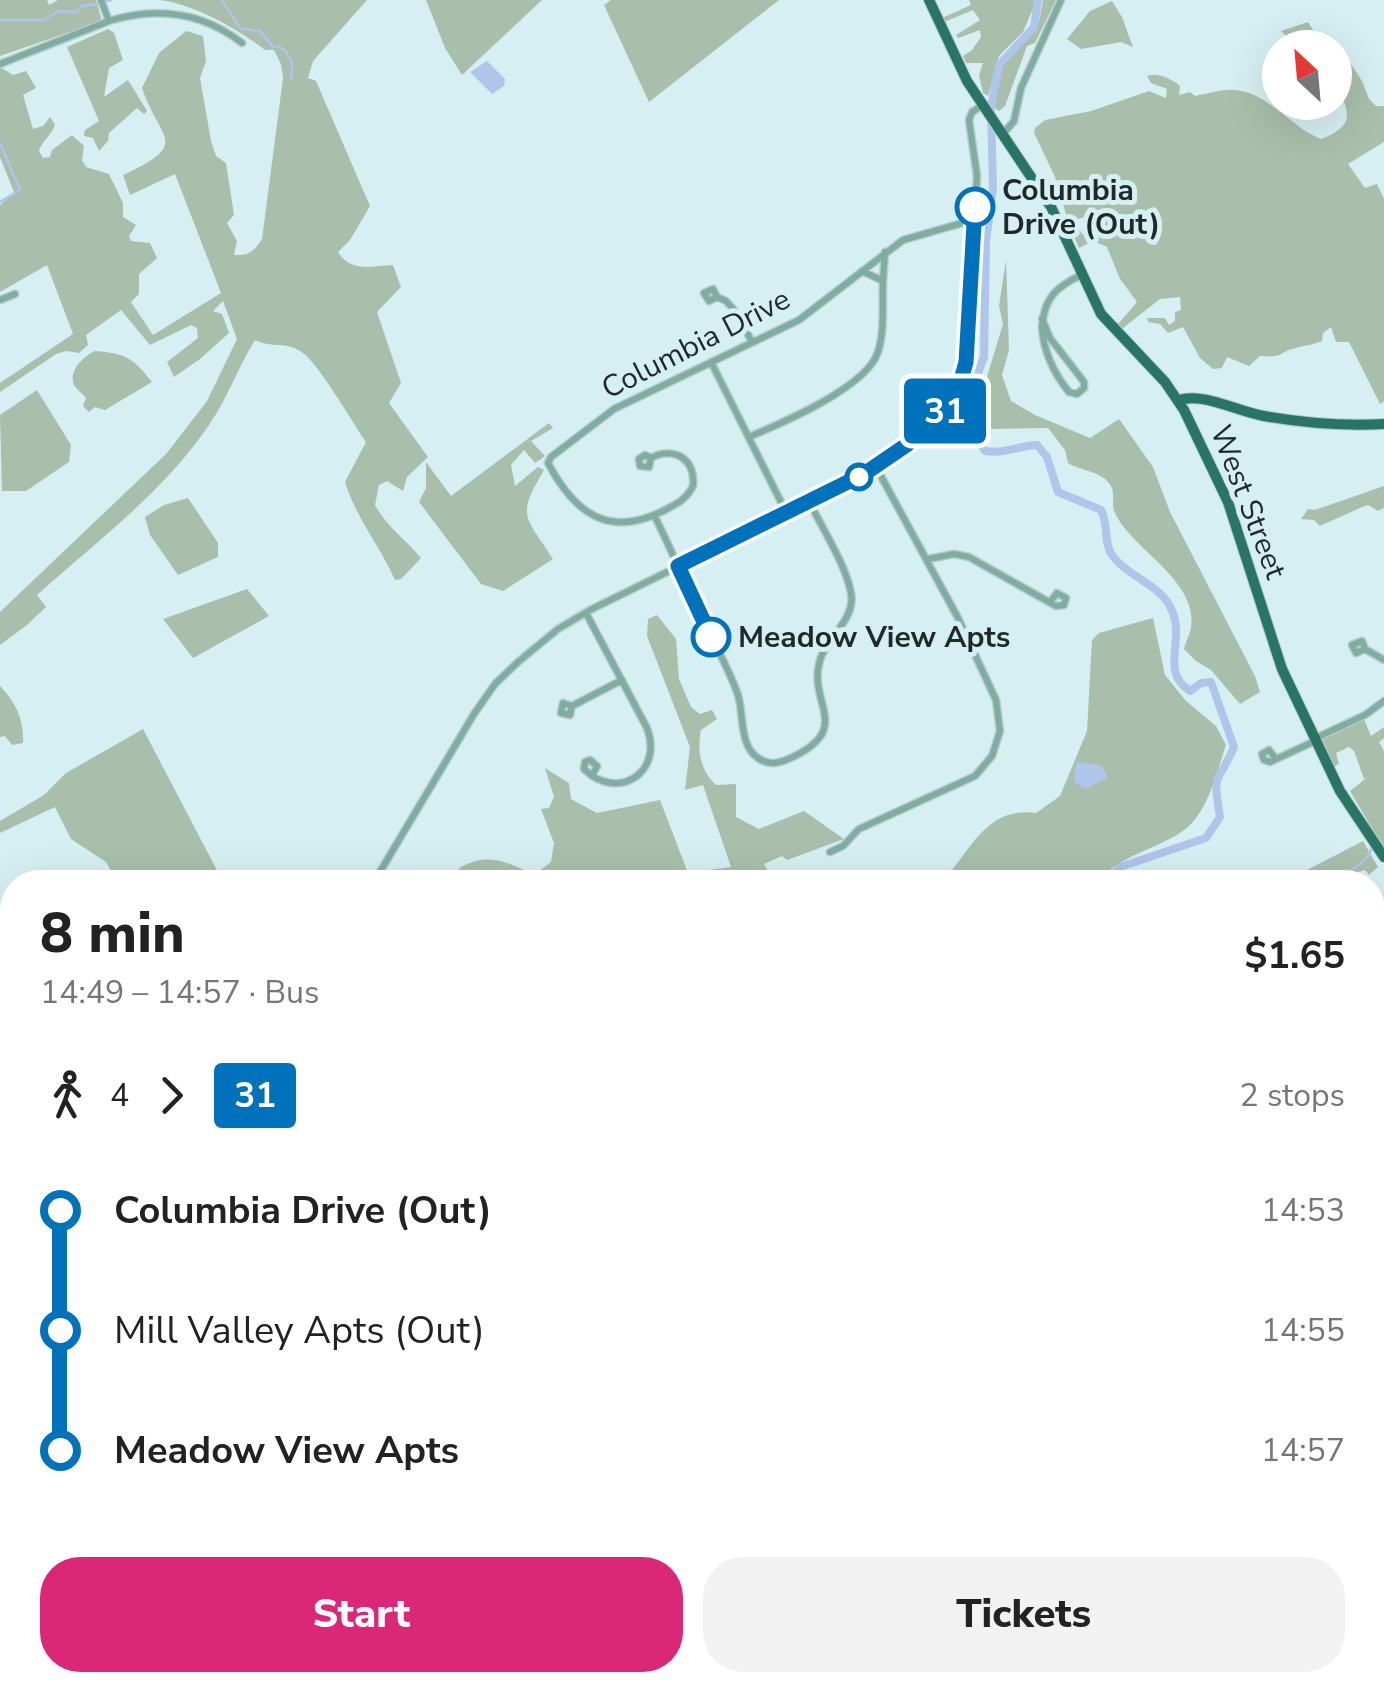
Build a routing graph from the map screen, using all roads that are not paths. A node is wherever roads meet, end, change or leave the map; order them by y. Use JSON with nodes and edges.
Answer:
{"nodes":[{"id":1,"x":102,"y":0,"type":"edge"},
{"id":2,"x":929,"y":0,"type":"edge"},
{"id":3,"x":1061,"y":0,"type":"edge"},
{"id":4,"x":109,"y":21,"type":"junction"},
{"id":5,"x":242,"y":43,"type":"dead end"},
{"id":6,"x":0,"y":64,"type":"edge"},
{"id":7,"x":984,"y":107,"type":"junction"},
{"id":8,"x":1003,"y":134,"type":"junction"},
{"id":9,"x":974,"y":220,"type":"junction"},
{"id":10,"x":885,"y":252,"type":"junction"},
{"id":11,"x":862,"y":271,"type":"junction"},
{"id":12,"x":1081,"y":275,"type":"junction"},
{"id":13,"x":883,"y":281,"type":"junction"},
{"id":14,"x":15,"y":294,"type":"dead end"},
{"id":15,"x":717,"y":296,"type":"dead end"},
{"id":16,"x":0,"y":300,"type":"edge"},
{"id":17,"x":1042,"y":319,"type":"junction"},
{"id":18,"x":752,"y":342,"type":"junction"},
{"id":19,"x":711,"y":362,"type":"junction"},
{"id":20,"x":1179,"y":400,"type":"junction"},
{"id":21,"x":1384,"y":424,"type":"edge"},
{"id":22,"x":749,"y":437,"type":"junction"},
{"id":23,"x":650,"y":458,"type":"dead end"},
{"id":24,"x":876,"y":468,"type":"junction"},
{"id":25,"x":810,"y":502,"type":"junction"},
{"id":26,"x":787,"y":514,"type":"junction"},
{"id":27,"x":654,"y":515,"type":"junction"},
{"id":28,"x":928,"y":559,"type":"junction"},
{"id":29,"x":678,"y":566,"type":"junction"},
{"id":30,"x":1050,"y":602,"type":"dead end"},
{"id":31,"x":586,"y":612,"type":"junction"},
{"id":32,"x":1365,"y":649,"type":"dead end"},
{"id":33,"x":1384,"y":660,"type":"edge"},
{"id":34,"x":622,"y":680,"type":"junction"},
{"id":35,"x":1384,"y":701,"type":"edge"},
{"id":36,"x":572,"y":706,"type":"dead end"},
{"id":37,"x":1315,"y":739,"type":"junction"},
{"id":38,"x":1276,"y":759,"type":"dead end"},
{"id":39,"x":592,"y":776,"type":"dead end"},
{"id":40,"x":830,"y":852,"type":"dead end"},
{"id":41,"x":1384,"y":858,"type":"edge"},
{"id":42,"x":381,"y":870,"type":"edge"}],
"edges":[{"from":1,"to":4,"type":"street"},
{"from":2,"to":7,"type":"main road","name":"West Street"},
{"from":3,"to":8,"type":"street"},
{"from":4,"to":5,"type":"street"},
{"from":4,"to":6,"type":"street"},
{"from":7,"to":8,"type":"main road","name":"West Street"},
{"from":7,"to":9,"type":"street"},
{"from":8,"to":12,"type":"main road","name":"West Street"},
{"from":9,"to":10,"type":"street","name":"Columbia Drive"},
{"from":9,"to":24,"type":"street"},
{"from":10,"to":11,"type":"street","name":"Columbia Drive"},
{"from":10,"to":13,"type":"street"},
{"from":11,"to":13,"type":"street"},
{"from":11,"to":18,"type":"street","name":"Columbia Drive"},
{"from":12,"to":17,"type":"street"},
{"from":12,"to":20,"type":"main road","name":"West Street"},
{"from":13,"to":22,"type":"street"},
{"from":14,"to":16,"type":"street"},
{"from":15,"to":18,"type":"street"},
{"from":17,"to":17,"type":"street"},
{"from":18,"to":19,"type":"street","name":"Columbia Drive"},
{"from":19,"to":22,"type":"street"},
{"from":19,"to":27,"type":"street","name":"Columbia Drive"},
{"from":20,"to":21,"type":"main road"},
{"from":20,"to":37,"type":"main road","name":"West Street"},
{"from":22,"to":26,"type":"street"},
{"from":23,"to":27,"type":"street"},
{"from":24,"to":25,"type":"street"},
{"from":24,"to":28,"type":"street"},
{"from":25,"to":26,"type":"street"},
{"from":25,"to":29,"type":"street"},
{"from":26,"to":29,"type":"street"},
{"from":27,"to":29,"type":"street"},
{"from":28,"to":30,"type":"street"},
{"from":28,"to":40,"type":"street"},
{"from":29,"to":31,"type":"street"},
{"from":31,"to":34,"type":"street"},
{"from":31,"to":42,"type":"street"},
{"from":32,"to":33,"type":"street"},
{"from":34,"to":36,"type":"street"},
{"from":34,"to":39,"type":"street"},
{"from":35,"to":37,"type":"street"},
{"from":37,"to":38,"type":"street"},
{"from":37,"to":41,"type":"main road","name":"West Street"}]}
